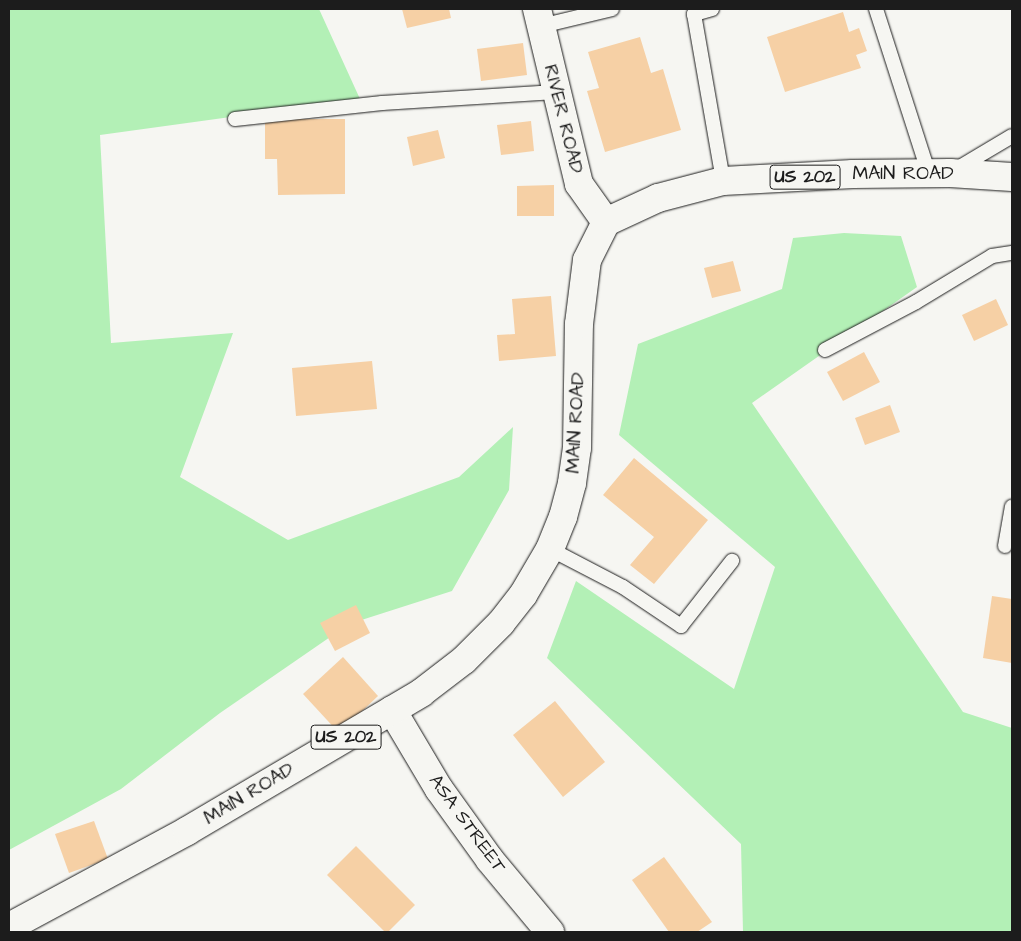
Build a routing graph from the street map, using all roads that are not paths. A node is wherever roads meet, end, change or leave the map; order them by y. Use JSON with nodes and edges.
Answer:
{"nodes":[{"id":1,"x":612,"y":9,"type":"edge"},
{"id":2,"x":712,"y":9,"type":"edge"},
{"id":3,"x":876,"y":9,"type":"edge"},
{"id":4,"x":693,"y":11,"type":"edge"},
{"id":5,"x":539,"y":17,"type":"edge"},
{"id":6,"x":556,"y":92,"type":"junction"},
{"id":7,"x":235,"y":119,"type":"dead end"},
{"id":8,"x":1012,"y":136,"type":"edge"},
{"id":9,"x":940,"y":174,"type":"junction"},
{"id":10,"x":1012,"y":177,"type":"edge"},
{"id":11,"x":723,"y":182,"type":"junction"},
{"id":12,"x":606,"y":222,"type":"junction"},
{"id":13,"x":1012,"y":253,"type":"edge"},
{"id":14,"x":825,"y":350,"type":"dead end"},
{"id":15,"x":1012,"y":508,"type":"edge"},
{"id":16,"x":1005,"y":546,"type":"dead end"},
{"id":17,"x":550,"y":549,"type":"junction"},
{"id":18,"x":732,"y":561,"type":"dead end"},
{"id":19,"x":392,"y":710,"type":"junction"},
{"id":20,"x":9,"y":927,"type":"edge"},
{"id":21,"x":550,"y":932,"type":"edge"}],
"edges":[{"from":1,"to":5,"type":"lane"},
{"from":2,"to":4,"type":"lane"},
{"from":3,"to":9,"type":"lane"},
{"from":4,"to":11,"type":"lane"},
{"from":5,"to":6,"type":"main road","name":"RIVER ROAD"},
{"from":6,"to":7,"type":"lane"},
{"from":6,"to":12,"type":"main road","name":"RIVER ROAD"},
{"from":8,"to":9,"type":"lane"},
{"from":9,"to":10,"type":"main road","name":"MAIN ROAD","number":"US 202"},
{"from":9,"to":11,"type":"main road","name":"MAIN ROAD","number":"US 202"},
{"from":11,"to":12,"type":"main road","name":"MAIN ROAD","number":"US 202"},
{"from":12,"to":17,"type":"main road","name":"MAIN ROAD","number":"US 202"},
{"from":13,"to":14,"type":"lane"},
{"from":15,"to":16,"type":"lane"},
{"from":17,"to":18,"type":"lane"},
{"from":17,"to":19,"type":"main road","name":"MAIN ROAD","number":"US 202"},
{"from":19,"to":20,"type":"main road","name":"MAIN ROAD","number":"US 202"},
{"from":19,"to":21,"type":"main road","name":"ASA STREET"}]}
